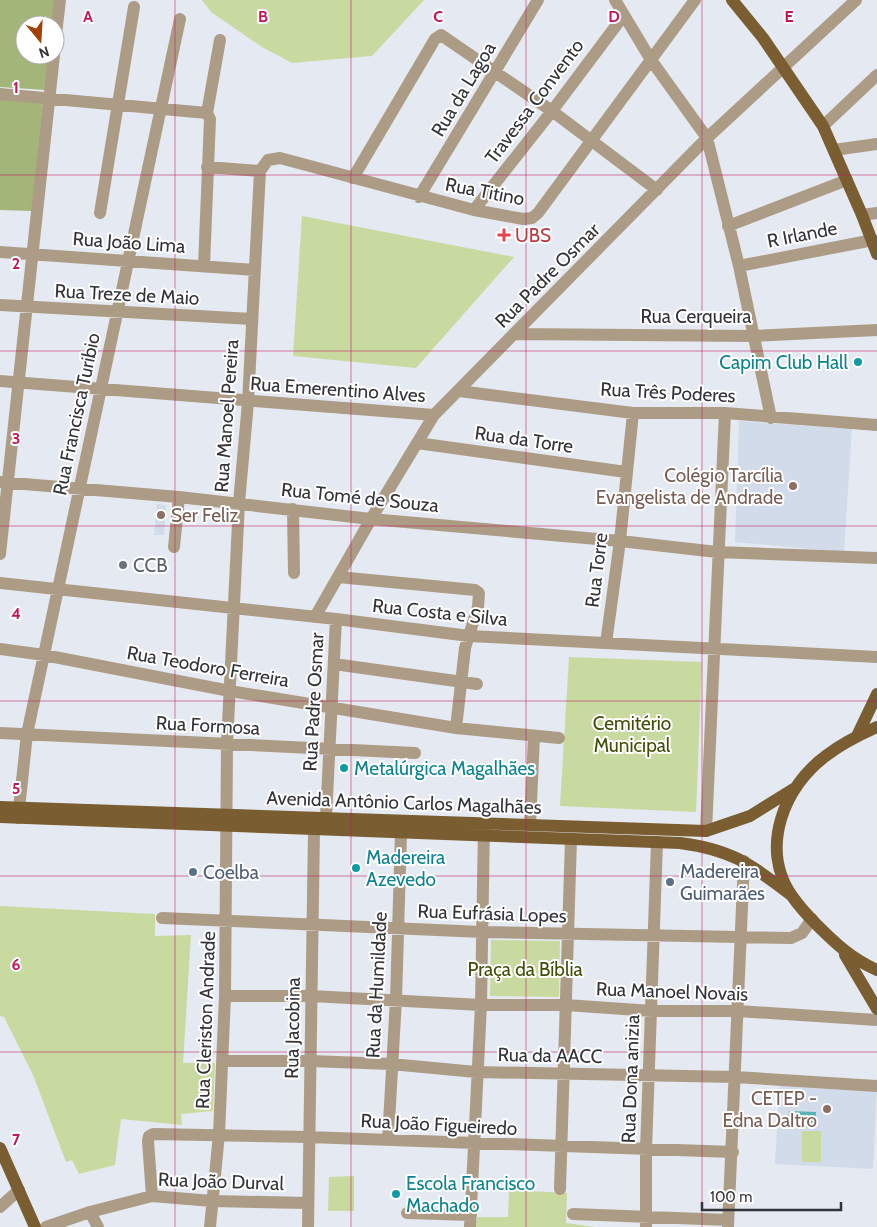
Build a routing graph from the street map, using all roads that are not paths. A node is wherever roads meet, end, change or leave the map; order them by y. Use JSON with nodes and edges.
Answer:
{"nodes":[{"id":1,"x":60,"y":0,"type":"edge"},
{"id":2,"x":538,"y":0,"type":"edge"},
{"id":3,"x":615,"y":0,"type":"edge"},
{"id":4,"x":695,"y":0,"type":"edge"},
{"id":5,"x":732,"y":0,"type":"edge"},
{"id":6,"x":856,"y":0,"type":"edge"},
{"id":7,"x":134,"y":7,"type":"dead end"},
{"id":8,"x":624,"y":14,"type":"junction"},
{"id":9,"x":58,"y":15,"type":"edge"},
{"id":10,"x":180,"y":19,"type":"dead end"},
{"id":11,"x":220,"y":40,"type":"dead end"},
{"id":12,"x":651,"y":60,"type":"junction"},
{"id":13,"x":53,"y":65,"type":"edge"},
{"id":14,"x":784,"y":68,"type":"junction"},
{"id":15,"x":496,"y":71,"type":"junction"},
{"id":16,"x":877,"y":75,"type":"edge"},
{"id":17,"x":0,"y":94,"type":"edge"},
{"id":18,"x":49,"y":97,"type":"junction"},
{"id":19,"x":118,"y":103,"type":"junction"},
{"id":20,"x":161,"y":108,"type":"junction"},
{"id":21,"x":552,"y":111,"type":"junction"},
{"id":22,"x":209,"y":116,"type":"junction"},
{"id":23,"x":823,"y":126,"type":"junction"},
{"id":24,"x":708,"y":138,"type":"junction"},
{"id":25,"x":592,"y":140,"type":"junction"},
{"id":26,"x":877,"y":144,"type":"edge"},
{"id":27,"x":834,"y":150,"type":"junction"},
{"id":28,"x":207,"y":167,"type":"junction"},
{"id":29,"x":260,"y":171,"type":"junction"},
{"id":30,"x":353,"y":178,"type":"junction"},
{"id":31,"x":847,"y":180,"type":"junction"},
{"id":32,"x":657,"y":190,"type":"junction"},
{"id":33,"x":419,"y":196,"type":"junction"},
{"id":34,"x":474,"y":210,"type":"junction"},
{"id":35,"x":100,"y":213,"type":"dead end"},
{"id":36,"x":877,"y":213,"type":"edge"},
{"id":37,"x":862,"y":215,"type":"junction"},
{"id":38,"x":728,"y":226,"type":"junction"},
{"id":39,"x":873,"y":232,"type":"edge"},
{"id":40,"x":0,"y":252,"type":"edge"},
{"id":41,"x":32,"y":254,"type":"junction"},
{"id":42,"x":877,"y":254,"type":"edge"},
{"id":43,"x":128,"y":261,"type":"junction"},
{"id":44,"x":204,"y":266,"type":"junction"},
{"id":45,"x":739,"y":266,"type":"junction"},
{"id":46,"x":255,"y":270,"type":"junction"},
{"id":47,"x":0,"y":305,"type":"edge"},
{"id":48,"x":27,"y":307,"type":"junction"},
{"id":49,"x":117,"y":312,"type":"junction"},
{"id":50,"x":252,"y":319,"type":"junction"},
{"id":51,"x":877,"y":330,"type":"edge"},
{"id":52,"x":515,"y":334,"type":"junction"},
{"id":53,"x":753,"y":336,"type":"junction"},
{"id":54,"x":0,"y":381,"type":"edge"},
{"id":55,"x":18,"y":382,"type":"junction"},
{"id":56,"x":100,"y":390,"type":"junction"},
{"id":57,"x":459,"y":391,"type":"junction"},
{"id":58,"x":248,"y":402,"type":"junction"},
{"id":59,"x":633,"y":413,"type":"junction"},
{"id":60,"x":725,"y":413,"type":"junction"},
{"id":61,"x":434,"y":415,"type":"junction"},
{"id":62,"x":771,"y":418,"type":"junction"},
{"id":63,"x":877,"y":425,"type":"edge"},
{"id":64,"x":417,"y":444,"type":"junction"},
{"id":65,"x":626,"y":472,"type":"junction"},
{"id":66,"x":3,"y":482,"type":"edge"},
{"id":67,"x":79,"y":487,"type":"junction"},
{"id":68,"x":179,"y":497,"type":"junction"},
{"id":69,"x":238,"y":503,"type":"junction"},
{"id":70,"x":293,"y":509,"type":"junction"},
{"id":71,"x":371,"y":519,"type":"junction"},
{"id":72,"x":620,"y":541,"type":"junction"},
{"id":73,"x":174,"y":547,"type":"dead end"},
{"id":74,"x":717,"y":552,"type":"junction"},
{"id":75,"x":0,"y":554,"type":"edge"},
{"id":76,"x":877,"y":558,"type":"edge"},
{"id":77,"x":294,"y":572,"type":"dead end"},
{"id":78,"x":338,"y":577,"type":"junction"},
{"id":79,"x":0,"y":583,"type":"edge"},
{"id":80,"x":58,"y":588,"type":"junction"},
{"id":81,"x":235,"y":608,"type":"junction"},
{"id":82,"x":315,"y":617,"type":"junction"},
{"id":83,"x":336,"y":619,"type":"junction"},
{"id":84,"x":469,"y":636,"type":"junction"},
{"id":85,"x":606,"y":643,"type":"junction"},
{"id":86,"x":0,"y":649,"type":"edge"},
{"id":87,"x":715,"y":649,"type":"junction"},
{"id":88,"x":44,"y":655,"type":"junction"},
{"id":89,"x":877,"y":657,"type":"edge"},
{"id":90,"x":334,"y":664,"type":"junction"},
{"id":91,"x":461,"y":682,"type":"junction"},
{"id":92,"x":477,"y":684,"type":"dead end"},
{"id":93,"x":230,"y":691,"type":"junction"},
{"id":94,"x":877,"y":694,"type":"edge"},
{"id":95,"x":332,"y":706,"type":"junction"},
{"id":96,"x":877,"y":727,"type":"edge"},
{"id":97,"x":456,"y":728,"type":"junction"},
{"id":98,"x":0,"y":733,"type":"edge"},
{"id":99,"x":27,"y":734,"type":"junction"},
{"id":100,"x":534,"y":736,"type":"junction"},
{"id":101,"x":857,"y":736,"type":"junction"},
{"id":102,"x":559,"y":738,"type":"dead end"},
{"id":103,"x":227,"y":744,"type":"junction"},
{"id":104,"x":330,"y":749,"type":"junction"},
{"id":105,"x":415,"y":753,"type":"dead end"},
{"id":106,"x":795,"y":788,"type":"junction"},
{"id":107,"x":0,"y":808,"type":"edge"},
{"id":108,"x":18,"y":813,"type":"junction"},
{"id":109,"x":0,"y":817,"type":"edge"},
{"id":110,"x":326,"y":817,"type":"junction"},
{"id":111,"x":227,"y":820,"type":"junction"},
{"id":112,"x":484,"y":822,"type":"junction"},
{"id":113,"x":530,"y":825,"type":"junction"},
{"id":114,"x":314,"y":830,"type":"junction"},
{"id":115,"x":706,"y":831,"type":"junction"},
{"id":116,"x":401,"y":833,"type":"junction"},
{"id":117,"x":484,"y":836,"type":"junction"},
{"id":118,"x":571,"y":839,"type":"junction"},
{"id":119,"x":657,"y":842,"type":"junction"},
{"id":120,"x":744,"y":861,"type":"junction"},
{"id":121,"x":791,"y":895,"type":"junction"},
{"id":122,"x":162,"y":918,"type":"dead end"},
{"id":123,"x":812,"y":919,"type":"junction"},
{"id":124,"x":227,"y":920,"type":"junction"},
{"id":125,"x":312,"y":925,"type":"junction"},
{"id":126,"x":398,"y":927,"type":"junction"},
{"id":127,"x":482,"y":932,"type":"junction"},
{"id":128,"x":654,"y":934,"type":"junction"},
{"id":129,"x":569,"y":935,"type":"junction"},
{"id":130,"x":742,"y":938,"type":"junction"},
{"id":131,"x":842,"y":950,"type":"junction"},
{"id":132,"x":877,"y":970,"type":"edge"},
{"id":133,"x":225,"y":996,"type":"junction"},
{"id":134,"x":311,"y":996,"type":"junction"},
{"id":135,"x":396,"y":999,"type":"junction"},
{"id":136,"x":481,"y":1005,"type":"junction"},
{"id":137,"x":566,"y":1005,"type":"junction"},
{"id":138,"x":877,"y":1009,"type":"edge"},
{"id":139,"x":652,"y":1011,"type":"junction"},
{"id":140,"x":738,"y":1011,"type":"junction"},
{"id":141,"x":877,"y":1020,"type":"edge"},
{"id":142,"x":222,"y":1061,"type":"junction"},
{"id":143,"x":310,"y":1061,"type":"junction"},
{"id":144,"x":391,"y":1064,"type":"junction"},
{"id":145,"x":476,"y":1072,"type":"junction"},
{"id":146,"x":563,"y":1075,"type":"junction"},
{"id":147,"x":648,"y":1076,"type":"junction"},
{"id":148,"x":736,"y":1077,"type":"junction"},
{"id":149,"x":877,"y":1086,"type":"edge"},
{"id":150,"x":219,"y":1134,"type":"junction"},
{"id":151,"x":308,"y":1137,"type":"junction"},
{"id":152,"x":388,"y":1140,"type":"junction"},
{"id":153,"x":476,"y":1144,"type":"junction"},
{"id":154,"x":0,"y":1148,"type":"edge"},
{"id":155,"x":561,"y":1148,"type":"junction"},
{"id":156,"x":646,"y":1150,"type":"junction"},
{"id":157,"x":732,"y":1152,"type":"junction"},
{"id":158,"x":560,"y":1189,"type":"dead end"},
{"id":159,"x":19,"y":1190,"type":"junction"},
{"id":160,"x":152,"y":1196,"type":"junction"},
{"id":161,"x":212,"y":1201,"type":"junction"},
{"id":162,"x":308,"y":1203,"type":"junction"},
{"id":163,"x":0,"y":1207,"type":"edge"},
{"id":164,"x":90,"y":1212,"type":"junction"},
{"id":165,"x":407,"y":1213,"type":"dead end"},
{"id":166,"x":573,"y":1214,"type":"dead end"},
{"id":167,"x":470,"y":1221,"type":"edge"},
{"id":168,"x":646,"y":1223,"type":"edge"},
{"id":169,"x":728,"y":1224,"type":"edge"},
{"id":170,"x":35,"y":1227,"type":"edge"},
{"id":171,"x":46,"y":1227,"type":"edge"},
{"id":172,"x":98,"y":1227,"type":"edge"},
{"id":173,"x":210,"y":1227,"type":"edge"},
{"id":174,"x":308,"y":1227,"type":"edge"}],
"edges":[{"from":1,"to":9,"type":"street"},
{"from":2,"to":15,"type":"street","name":"Rua da Lagoa"},
{"from":3,"to":8,"type":"street"},
{"from":4,"to":12,"type":"street","name":"Rua Titino"},
{"from":5,"to":14,"type":"main road"},
{"from":6,"to":14,"type":"street","name":"Rua Padre Osmar"},
{"from":7,"to":19,"type":"street"},
{"from":8,"to":12,"type":"street"},
{"from":8,"to":21,"type":"street","name":"Travessa Convento"},
{"from":10,"to":20,"type":"street","name":"Rua Francisca Turibio"},
{"from":11,"to":22,"type":"street"},
{"from":12,"to":24,"type":"street"},
{"from":12,"to":25,"type":"street","name":"Rua Titino"},
{"from":13,"to":18,"type":"street"},
{"from":14,"to":23,"type":"main road"},
{"from":14,"to":24,"type":"street","name":"Rua Padre Osmar"},
{"from":15,"to":21,"type":"street"},
{"from":15,"to":30,"type":"street"},
{"from":15,"to":33,"type":"street","name":"Rua da Lagoa"},
{"from":16,"to":23,"type":"street"},
{"from":17,"to":18,"type":"street"},
{"from":18,"to":19,"type":"street"},
{"from":18,"to":41,"type":"street"},
{"from":19,"to":20,"type":"street"},
{"from":19,"to":35,"type":"street"},
{"from":20,"to":22,"type":"street"},
{"from":20,"to":43,"type":"street","name":"Rua Francisca Turibio"},
{"from":21,"to":25,"type":"street"},
{"from":21,"to":34,"type":"street","name":"Travessa Convento"},
{"from":22,"to":28,"type":"street"},
{"from":23,"to":27,"type":"main road"},
{"from":24,"to":32,"type":"street","name":"Rua Padre Osmar"},
{"from":24,"to":38,"type":"street"},
{"from":25,"to":32,"type":"street"},
{"from":25,"to":34,"type":"street","name":"Rua Titino"},
{"from":26,"to":27,"type":"street"},
{"from":27,"to":31,"type":"main road"},
{"from":28,"to":29,"type":"street"},
{"from":28,"to":44,"type":"street"},
{"from":29,"to":30,"type":"street","name":"Rua Titino"},
{"from":29,"to":46,"type":"street","name":"Rua Manoel Pereira"},
{"from":30,"to":33,"type":"street","name":"Rua Titino"},
{"from":31,"to":37,"type":"main road"},
{"from":31,"to":38,"type":"street"},
{"from":32,"to":52,"type":"street","name":"Rua Padre Osmar"},
{"from":33,"to":34,"type":"street","name":"Rua Titino"},
{"from":36,"to":37,"type":"street"},
{"from":37,"to":39,"type":"main road"},
{"from":38,"to":45,"type":"street"},
{"from":39,"to":42,"type":"main road"},
{"from":39,"to":45,"type":"street","name":"R Irlande"},
{"from":40,"to":41,"type":"street","name":"Rua João Lima"},
{"from":41,"to":43,"type":"street","name":"Rua João Lima"},
{"from":41,"to":48,"type":"street"},
{"from":43,"to":44,"type":"street","name":"Rua João Lima"},
{"from":43,"to":49,"type":"street","name":"Rua Francisca Turibio"},
{"from":44,"to":46,"type":"street","name":"Rua João Lima"},
{"from":45,"to":53,"type":"street"},
{"from":46,"to":50,"type":"street","name":"Rua Manoel Pereira"},
{"from":47,"to":48,"type":"street","name":"Rua Treze de Maio"},
{"from":48,"to":49,"type":"street","name":"Rua Treze de Maio"},
{"from":48,"to":55,"type":"street"},
{"from":49,"to":50,"type":"street","name":"Rua Treze de Maio"},
{"from":49,"to":56,"type":"street","name":"Rua Francisca Turibio"},
{"from":50,"to":58,"type":"street","name":"Rua Manoel Pereira"},
{"from":51,"to":53,"type":"street","name":"Rua Cerqueira"},
{"from":52,"to":53,"type":"street","name":"Rua Cerqueira"},
{"from":52,"to":57,"type":"street","name":"Rua Padre Osmar"},
{"from":53,"to":62,"type":"street"},
{"from":54,"to":55,"type":"street","name":"Rua Emerentino Alves"},
{"from":55,"to":56,"type":"street","name":"Rua Emerentino Alves"},
{"from":55,"to":66,"type":"street"},
{"from":56,"to":58,"type":"street","name":"Rua Emerentino Alves"},
{"from":56,"to":67,"type":"street","name":"Rua Francisca Turibio"},
{"from":57,"to":59,"type":"street","name":"Rua Três Poderes"},
{"from":57,"to":61,"type":"street","name":"Rua Padre Osmar"},
{"from":58,"to":61,"type":"street","name":"Rua Emerentino Alves"},
{"from":58,"to":69,"type":"street","name":"Rua Manoel Pereira"},
{"from":59,"to":60,"type":"street","name":"Rua Três Poderes"},
{"from":59,"to":65,"type":"street","name":"Rua Torre"},
{"from":60,"to":62,"type":"street","name":"Rua Três Poderes"},
{"from":60,"to":74,"type":"street"},
{"from":61,"to":64,"type":"street","name":"Rua Padre Osmar"},
{"from":62,"to":63,"type":"street","name":"Rua Três Poderes"},
{"from":64,"to":65,"type":"street","name":"Rua da Torre"},
{"from":64,"to":71,"type":"street","name":"Rua Padre Osmar"},
{"from":65,"to":72,"type":"street","name":"Rua Torre"},
{"from":66,"to":67,"type":"street","name":"Rua Tomé de Souza"},
{"from":66,"to":75,"type":"street"},
{"from":67,"to":68,"type":"street","name":"Rua Tomé de Souza"},
{"from":67,"to":80,"type":"street","name":"Rua Francisca Turibio"},
{"from":68,"to":69,"type":"street","name":"Rua Tomé de Souza"},
{"from":68,"to":73,"type":"street"},
{"from":69,"to":70,"type":"street","name":"Rua Tomé de Souza"},
{"from":69,"to":81,"type":"street","name":"Rua Manoel Pereira"},
{"from":70,"to":71,"type":"street","name":"Rua Tomé de Souza"},
{"from":70,"to":77,"type":"street"},
{"from":71,"to":72,"type":"street","name":"Rua Tomé de Souza"},
{"from":71,"to":78,"type":"street","name":"Rua Padre Osmar"},
{"from":72,"to":74,"type":"street","name":"Rua Tomé de Souza"},
{"from":72,"to":85,"type":"street","name":"Rua Torre"},
{"from":74,"to":76,"type":"street","name":"Rua Tomé de Souza"},
{"from":74,"to":87,"type":"street"},
{"from":78,"to":82,"type":"street","name":"Rua Padre Osmar"},
{"from":78,"to":84,"type":"street"},
{"from":79,"to":80,"type":"street","name":"Rua Costa e Silva"},
{"from":80,"to":81,"type":"street","name":"Rua Costa e Silva"},
{"from":80,"to":88,"type":"street","name":"Rua Francisca Turibio"},
{"from":81,"to":82,"type":"street","name":"Rua Costa e Silva"},
{"from":81,"to":93,"type":"street","name":"Rua Manoel Pereira"},
{"from":82,"to":83,"type":"street","name":"Rua Costa e Silva"},
{"from":83,"to":84,"type":"street","name":"Rua Costa e Silva"},
{"from":83,"to":90,"type":"street","name":"Rua Padre Osmar"},
{"from":84,"to":85,"type":"street","name":"Rua Costa e Silva"},
{"from":84,"to":91,"type":"street"},
{"from":85,"to":87,"type":"street","name":"Rua Costa e Silva"},
{"from":86,"to":88,"type":"street","name":"Rua Teodoro Ferreira"},
{"from":87,"to":89,"type":"street","name":"Rua Costa e Silva"},
{"from":87,"to":115,"type":"street"},
{"from":88,"to":93,"type":"street","name":"Rua Teodoro Ferreira"},
{"from":88,"to":99,"type":"street","name":"Rua Francisca Turibio"},
{"from":90,"to":91,"type":"street"},
{"from":90,"to":95,"type":"street","name":"Rua Padre Osmar"},
{"from":91,"to":92,"type":"street"},
{"from":91,"to":97,"type":"street"},
{"from":93,"to":95,"type":"street","name":"Rua Teodoro Ferreira"},
{"from":93,"to":103,"type":"street","name":"Rua Manoel Pereira"},
{"from":94,"to":101,"type":"main road"},
{"from":95,"to":97,"type":"street","name":"Rua Teodoro Ferreira"},
{"from":95,"to":104,"type":"street","name":"Rua Padre Osmar"},
{"from":96,"to":101,"type":"main road"},
{"from":97,"to":100,"type":"street","name":"Rua Teodoro Ferreira"},
{"from":98,"to":99,"type":"street","name":"Rua Formosa"},
{"from":99,"to":103,"type":"street","name":"Rua Formosa"},
{"from":99,"to":108,"type":"street","name":"Rua Francisca Turibio"},
{"from":100,"to":102,"type":"street","name":"Rua Teodoro Ferreira"},
{"from":100,"to":113,"type":"street"},
{"from":101,"to":106,"type":"main road"},
{"from":103,"to":104,"type":"street","name":"Rua Formosa"},
{"from":103,"to":111,"type":"street","name":"Rua Manoel Pereira"},
{"from":104,"to":105,"type":"street","name":"Rua Formosa"},
{"from":104,"to":110,"type":"street","name":"Rua Padre Osmar"},
{"from":106,"to":115,"type":"main road","name":"Avenida Antônio Carlos Magalhães"},
{"from":106,"to":121,"type":"main road"},
{"from":107,"to":108,"type":"main road","name":"Avenida Antônio Carlos Magalhães"},
{"from":108,"to":109,"type":"main road","name":"Avenida Antônio Carlos Magalhães"},
{"from":108,"to":111,"type":"main road","name":"Avenida Antônio Carlos Magalhães"},
{"from":110,"to":111,"type":"main road","name":"Avenida Antônio Carlos Magalhães"},
{"from":110,"to":112,"type":"main road","name":"Avenida Antônio Carlos Magalhães"},
{"from":111,"to":114,"type":"main road","name":"Avenida Antônio Carlos Magalhães"},
{"from":111,"to":124,"type":"street","name":"Rua Cleriston Andrade"},
{"from":112,"to":113,"type":"main road","name":"Avenida Antônio Carlos Magalhães"},
{"from":112,"to":117,"type":"street"},
{"from":113,"to":115,"type":"main road","name":"Avenida Antônio Carlos Magalhães"},
{"from":114,"to":116,"type":"main road","name":"Avenida Antônio Carlos Magalhães"},
{"from":114,"to":125,"type":"street","name":"Rua Jacobina"},
{"from":116,"to":117,"type":"main road","name":"Avenida Antônio Carlos Magalhães"},
{"from":116,"to":126,"type":"street","name":"Rua da Humildade"},
{"from":117,"to":118,"type":"main road","name":"Avenida Antônio Carlos Magalhães"},
{"from":117,"to":127,"type":"street"},
{"from":118,"to":119,"type":"main road","name":"Avenida Antônio Carlos Magalhães"},
{"from":118,"to":129,"type":"street"},
{"from":119,"to":120,"type":"main road","name":"Avenida Antônio Carlos Magalhães"},
{"from":119,"to":128,"type":"street","name":"Rua Dona anizia"},
{"from":120,"to":121,"type":"main road","name":"Avenida Antônio Carlos Magalhães"},
{"from":120,"to":130,"type":"street"},
{"from":121,"to":123,"type":"main road"},
{"from":122,"to":124,"type":"street","name":"Rua Eufrásia Lopes"},
{"from":123,"to":130,"type":"street","name":"Rua Eufrásia Lopes"},
{"from":123,"to":131,"type":"main road"},
{"from":124,"to":125,"type":"street","name":"Rua Eufrásia Lopes"},
{"from":124,"to":133,"type":"street","name":"Rua Cleriston Andrade"},
{"from":125,"to":126,"type":"street","name":"Rua Eufrásia Lopes"},
{"from":125,"to":134,"type":"street","name":"Rua Jacobina"},
{"from":126,"to":127,"type":"street","name":"Rua Eufrásia Lopes"},
{"from":126,"to":135,"type":"street","name":"Rua da Humildade"},
{"from":127,"to":129,"type":"street","name":"Rua Eufrásia Lopes"},
{"from":127,"to":136,"type":"street"},
{"from":128,"to":129,"type":"street","name":"Rua Eufrásia Lopes"},
{"from":128,"to":130,"type":"street","name":"Rua Eufrásia Lopes"},
{"from":128,"to":139,"type":"street","name":"Rua Dona anizia"},
{"from":129,"to":137,"type":"street"},
{"from":130,"to":140,"type":"street"},
{"from":131,"to":132,"type":"main road"},
{"from":131,"to":138,"type":"main road"},
{"from":133,"to":134,"type":"street","name":"Rua Manoel Novais"},
{"from":133,"to":142,"type":"street","name":"Rua Cleriston Andrade"},
{"from":134,"to":135,"type":"street","name":"Rua Manoel Novais"},
{"from":134,"to":143,"type":"street","name":"Rua Jacobina"},
{"from":135,"to":136,"type":"street","name":"Rua Manoel Novais"},
{"from":135,"to":144,"type":"street","name":"Rua da Humildade"},
{"from":136,"to":137,"type":"street","name":"Rua Manoel Novais"},
{"from":136,"to":145,"type":"street"},
{"from":137,"to":139,"type":"street","name":"Rua Manoel Novais"},
{"from":137,"to":146,"type":"street"},
{"from":139,"to":140,"type":"street","name":"Rua Manoel Novais"},
{"from":139,"to":147,"type":"street","name":"Rua Dona anizia"},
{"from":140,"to":141,"type":"street","name":"Rua Manoel Novais"},
{"from":140,"to":148,"type":"street"},
{"from":142,"to":143,"type":"street","name":"Rua da AACC"},
{"from":142,"to":150,"type":"street","name":"Rua Cleriston Andrade"},
{"from":143,"to":144,"type":"street","name":"Rua da AACC"},
{"from":143,"to":151,"type":"street","name":"Rua Jacobina"},
{"from":144,"to":145,"type":"street","name":"Rua da AACC"},
{"from":144,"to":152,"type":"street","name":"Rua da Humildade"},
{"from":145,"to":146,"type":"street","name":"Rua da AACC"},
{"from":145,"to":153,"type":"street"},
{"from":146,"to":147,"type":"street","name":"Rua da AACC"},
{"from":146,"to":155,"type":"street"},
{"from":147,"to":148,"type":"street","name":"Rua da AACC"},
{"from":147,"to":156,"type":"street","name":"Rua Dona anizia"},
{"from":148,"to":149,"type":"street","name":"Rua da AACC"},
{"from":148,"to":157,"type":"street"},
{"from":150,"to":151,"type":"street","name":"Rua João Figueiredo"},
{"from":150,"to":160,"type":"street","name":"Rua João Figueiredo"},
{"from":150,"to":161,"type":"street","name":"Rua Cleriston Andrade"},
{"from":151,"to":152,"type":"street","name":"Rua João Figueiredo"},
{"from":151,"to":162,"type":"street","name":"Rua Jacobina"},
{"from":152,"to":153,"type":"street","name":"Rua João Figueiredo"},
{"from":153,"to":155,"type":"street","name":"Rua João Figueiredo"},
{"from":153,"to":167,"type":"street"},
{"from":154,"to":159,"type":"main road"},
{"from":155,"to":156,"type":"street","name":"Rua João Figueiredo"},
{"from":155,"to":158,"type":"street"},
{"from":156,"to":157,"type":"street","name":"Rua João Figueiredo"},
{"from":156,"to":168,"type":"street","name":"Rua Dona anizia"},
{"from":157,"to":169,"type":"street"},
{"from":159,"to":163,"type":"street"},
{"from":159,"to":170,"type":"main road"},
{"from":160,"to":161,"type":"street","name":"Rua João Durval"},
{"from":160,"to":164,"type":"street","name":"Rua João Durval"},
{"from":161,"to":162,"type":"street","name":"Rua João Durval"},
{"from":161,"to":173,"type":"street","name":"Rua Cleriston Andrade"},
{"from":162,"to":174,"type":"street","name":"Rua Jacobina"},
{"from":164,"to":171,"type":"street","name":"Rua João Durval"},
{"from":164,"to":172,"type":"street"},
{"from":165,"to":167,"type":"street"},
{"from":166,"to":168,"type":"street"},
{"from":168,"to":169,"type":"street"}]}
